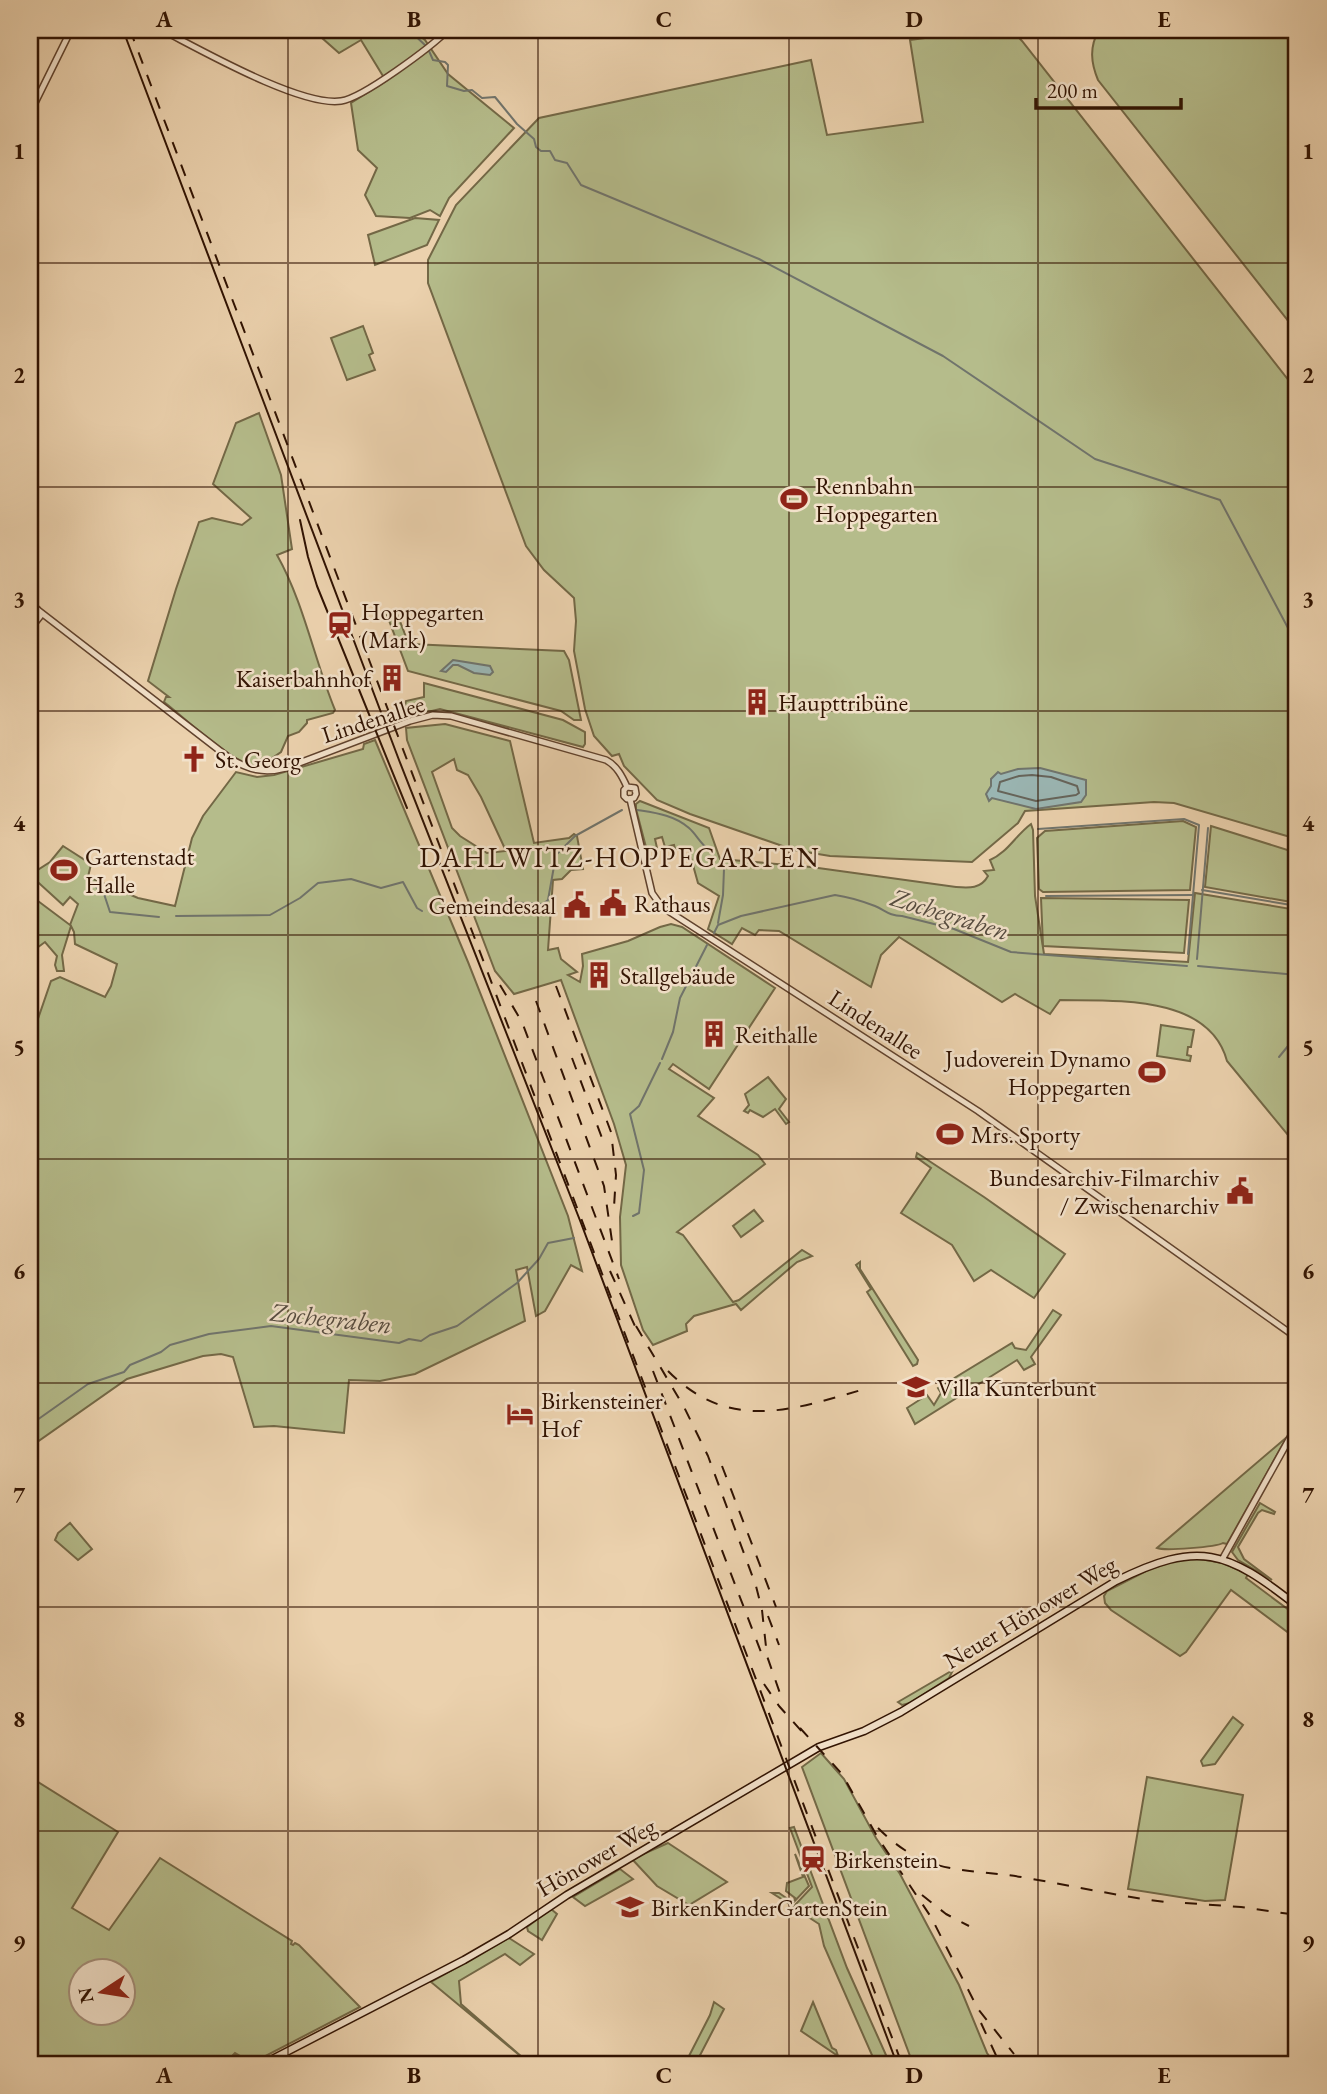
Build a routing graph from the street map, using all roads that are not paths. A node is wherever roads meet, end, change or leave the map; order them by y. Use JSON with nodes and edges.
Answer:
{"nodes":[{"id":1,"x":71,"y":30,"type":"edge"},
{"id":2,"x":162,"y":30,"type":"edge"},
{"id":3,"x":448,"y":30,"type":"edge"},
{"id":4,"x":30,"y":113,"type":"edge"},
{"id":5,"x":30,"y":604,"type":"edge"},
{"id":6,"x":37,"y":609,"type":"junction"},
{"id":7,"x":43,"y":614,"type":"junction"},
{"id":8,"x":30,"y":618,"type":"edge"},
{"id":9,"x":30,"y":629,"type":"edge"},
{"id":10,"x":1297,"y":1338,"type":"edge"},
{"id":11,"x":1297,"y":1425,"type":"edge"},
{"id":12,"x":1223,"y":1559,"type":"junction"},
{"id":13,"x":1297,"y":1606,"type":"edge"},
{"id":14,"x":785,"y":1768,"type":"joint"},
{"id":15,"x":263,"y":2064,"type":"edge"}],
"edges":[{"from":1,"to":4,"type":"street"},
{"from":2,"to":3,"type":"street"},
{"from":5,"to":6,"type":"street","name":"Lindenallee"},
{"from":6,"to":7,"type":"street","name":"Lindenallee"},
{"from":6,"to":8,"type":"street"},
{"from":7,"to":9,"type":"street"},
{"from":7,"to":10,"type":"street","name":"Lindenallee"},
{"from":11,"to":12,"type":"street"},
{"from":12,"to":13,"type":"main road","name":"Neuer Hönower Weg"},
{"from":12,"to":14,"type":"main road","name":"Neuer Hönower Weg"},
{"from":14,"to":15,"type":"main road","name":"Hönower Weg"}]}
